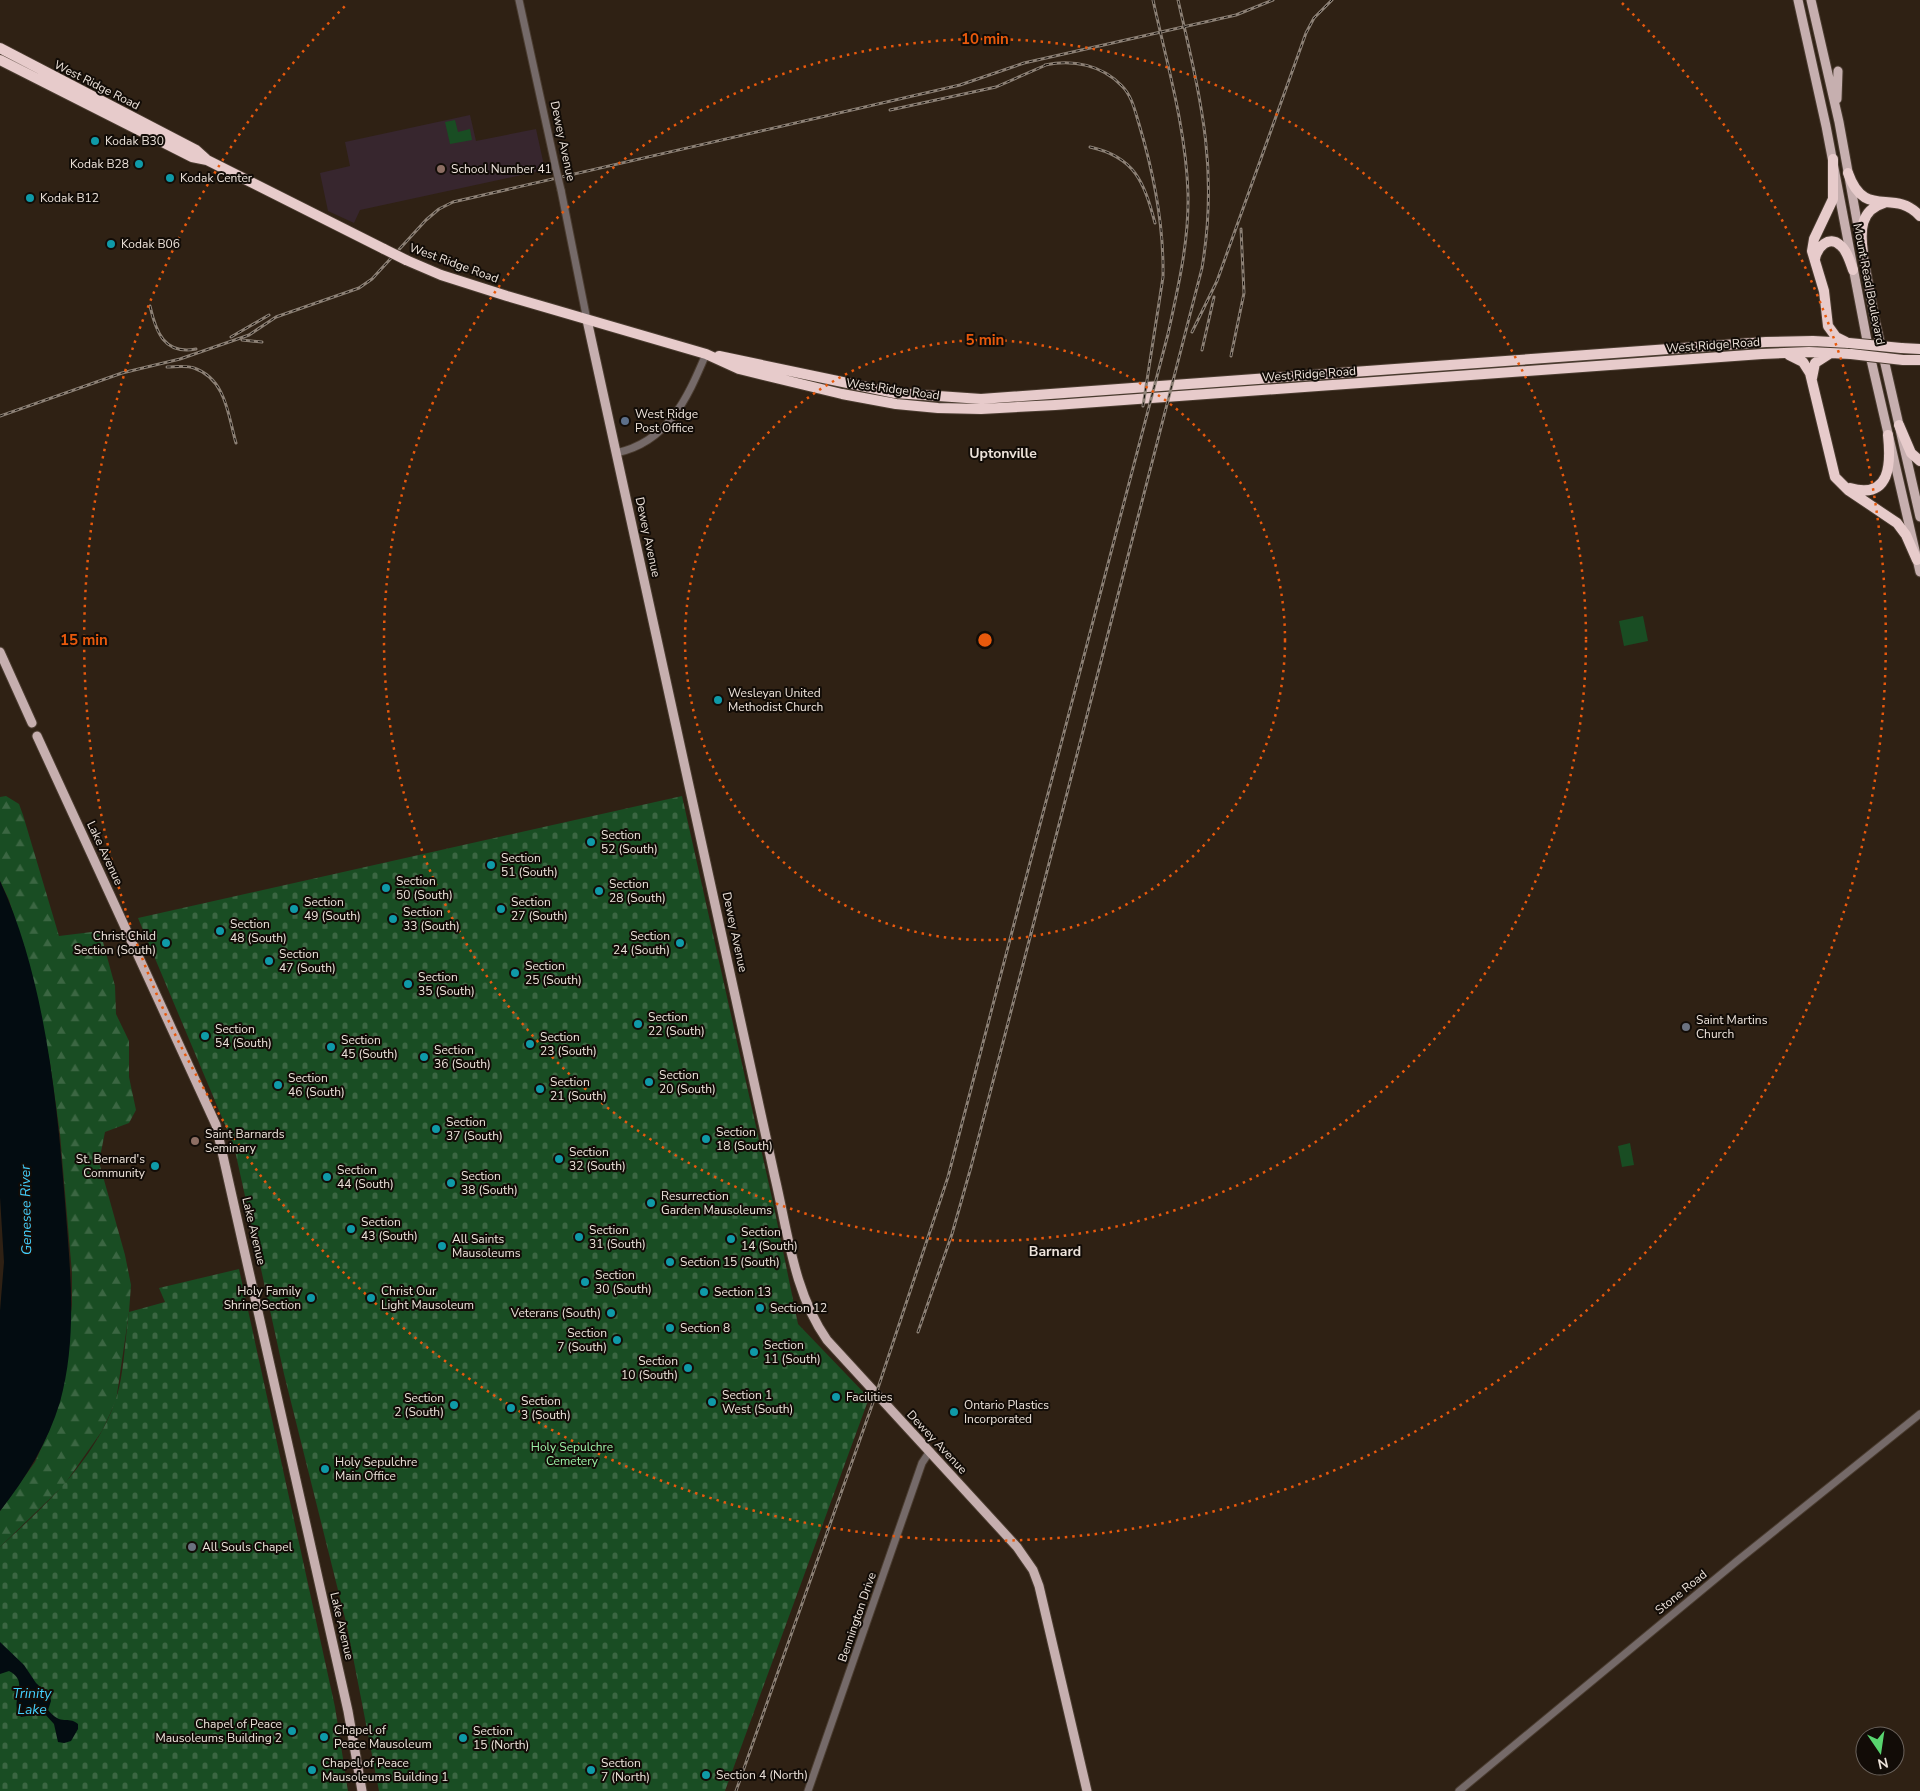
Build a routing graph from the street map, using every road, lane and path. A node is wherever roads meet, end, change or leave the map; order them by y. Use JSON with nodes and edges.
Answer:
{"nodes":[{"id":1,"x":519,"y":0,"type":"edge"},
{"id":2,"x":1798,"y":0,"type":"edge"},
{"id":3,"x":1811,"y":0,"type":"edge"},
{"id":4,"x":0,"y":48,"type":"edge"},
{"id":5,"x":0,"y":60,"type":"edge"},
{"id":6,"x":1838,"y":71,"type":"dead end"},
{"id":7,"x":1839,"y":122,"type":"junction"},
{"id":8,"x":1833,"y":159,"type":"junction"},
{"id":9,"x":207,"y":160,"type":"junction"},
{"id":10,"x":1848,"y":172,"type":"junction"},
{"id":11,"x":1893,"y":202,"type":"junction"},
{"id":12,"x":1920,"y":216,"type":"edge"},
{"id":13,"x":1863,"y":253,"type":"junction"},
{"id":14,"x":1816,"y":265,"type":"junction"},
{"id":15,"x":1853,"y":270,"type":"junction"},
{"id":16,"x":1826,"y":318,"type":"junction"},
{"id":17,"x":587,"y":320,"type":"junction"},
{"id":18,"x":1799,"y":340,"type":"junction"},
{"id":19,"x":1849,"y":343,"type":"junction"},
{"id":20,"x":1920,"y":349,"type":"edge"},
{"id":21,"x":1781,"y":353,"type":"junction"},
{"id":22,"x":1832,"y":353,"type":"junction"},
{"id":23,"x":706,"y":354,"type":"junction"},
{"id":24,"x":1920,"y":360,"type":"edge"},
{"id":25,"x":1812,"y":379,"type":"junction"},
{"id":26,"x":1899,"y":424,"type":"junction"},
{"id":27,"x":1888,"y":435,"type":"junction"},
{"id":28,"x":616,"y":453,"type":"junction"},
{"id":29,"x":1920,"y":461,"type":"edge"},
{"id":30,"x":1840,"y":482,"type":"junction"},
{"id":31,"x":1920,"y":517,"type":"edge"},
{"id":32,"x":1917,"y":560,"type":"junction"},
{"id":33,"x":1920,"y":572,"type":"edge"},
{"id":34,"x":0,"y":652,"type":"edge"},
{"id":35,"x":32,"y":723,"type":"dead end"},
{"id":36,"x":38,"y":736,"type":"dead end"},
{"id":37,"x":1920,"y":1414,"type":"edge"},
{"id":38,"x":930,"y":1451,"type":"junction"},
{"id":39,"x":362,"y":1791,"type":"edge"},
{"id":40,"x":808,"y":1791,"type":"edge"},
{"id":41,"x":1087,"y":1791,"type":"edge"},
{"id":42,"x":1459,"y":1791,"type":"edge"}],
"edges":[{"from":1,"to":17,"type":"street","name":"Dewey Avenue","bridge":true},
{"from":2,"to":8,"type":"main road","name":"Mount Read Boulevard"},
{"from":3,"to":7,"type":"main road","name":"Mount Read Boulevard"},
{"from":4,"to":9,"type":"highway","name":"West Ridge Road"},
{"from":5,"to":9,"type":"highway","name":"West Ridge Road"},
{"from":6,"to":7,"type":"main road"},
{"from":7,"to":10,"type":"main road","name":"Mount Read Boulevard"},
{"from":8,"to":14,"type":"highway"},
{"from":8,"to":15,"type":"main road","name":"Mount Read Boulevard"},
{"from":9,"to":17,"type":"highway","name":"West Ridge Road","bridge":true},
{"from":10,"to":11,"type":"highway"},
{"from":10,"to":13,"type":"main road","name":"Mount Read Boulevard"},
{"from":11,"to":12,"type":"highway"},
{"from":11,"to":13,"type":"highway"},
{"from":13,"to":26,"type":"main road","name":"Mount Read Boulevard"},
{"from":14,"to":15,"type":"highway"},
{"from":14,"to":16,"type":"highway"},
{"from":15,"to":27,"type":"main road","name":"Mount Read Boulevard"},
{"from":16,"to":18,"type":"highway"},
{"from":16,"to":19,"type":"highway"},
{"from":17,"to":23,"type":"highway","name":"West Ridge Road"},
{"from":17,"to":28,"type":"main road","name":"Dewey Avenue"},
{"from":18,"to":19,"type":"highway","name":"West Ridge Road"},
{"from":18,"to":23,"type":"highway","name":"West Ridge Road"},
{"from":19,"to":20,"type":"highway","name":"West Ridge Road","bridge":true},
{"from":21,"to":22,"type":"highway","name":"West Ridge Road"},
{"from":21,"to":23,"type":"highway","name":"West Ridge Road"},
{"from":21,"to":25,"type":"highway"},
{"from":22,"to":24,"type":"highway","name":"West Ridge Road","bridge":true},
{"from":22,"to":25,"type":"highway"},
{"from":23,"to":28,"type":"street"},
{"from":25,"to":30,"type":"highway"},
{"from":26,"to":29,"type":"highway"},
{"from":26,"to":31,"type":"main road","name":"Mount Read Boulevard"},
{"from":27,"to":30,"type":"highway"},
{"from":27,"to":32,"type":"main road","name":"Mount Read Boulevard"},
{"from":28,"to":38,"type":"main road","name":"Dewey Avenue"},
{"from":30,"to":32,"type":"highway"},
{"from":32,"to":33,"type":"main road","name":"Mount Read Boulevard"},
{"from":34,"to":35,"type":"main road"},
{"from":36,"to":39,"type":"main road","name":"Lake Avenue"},
{"from":37,"to":42,"type":"street","name":"Stone Road"},
{"from":38,"to":40,"type":"street","name":"Bennington Drive"},
{"from":38,"to":41,"type":"main road","name":"Dewey Avenue"}]}
